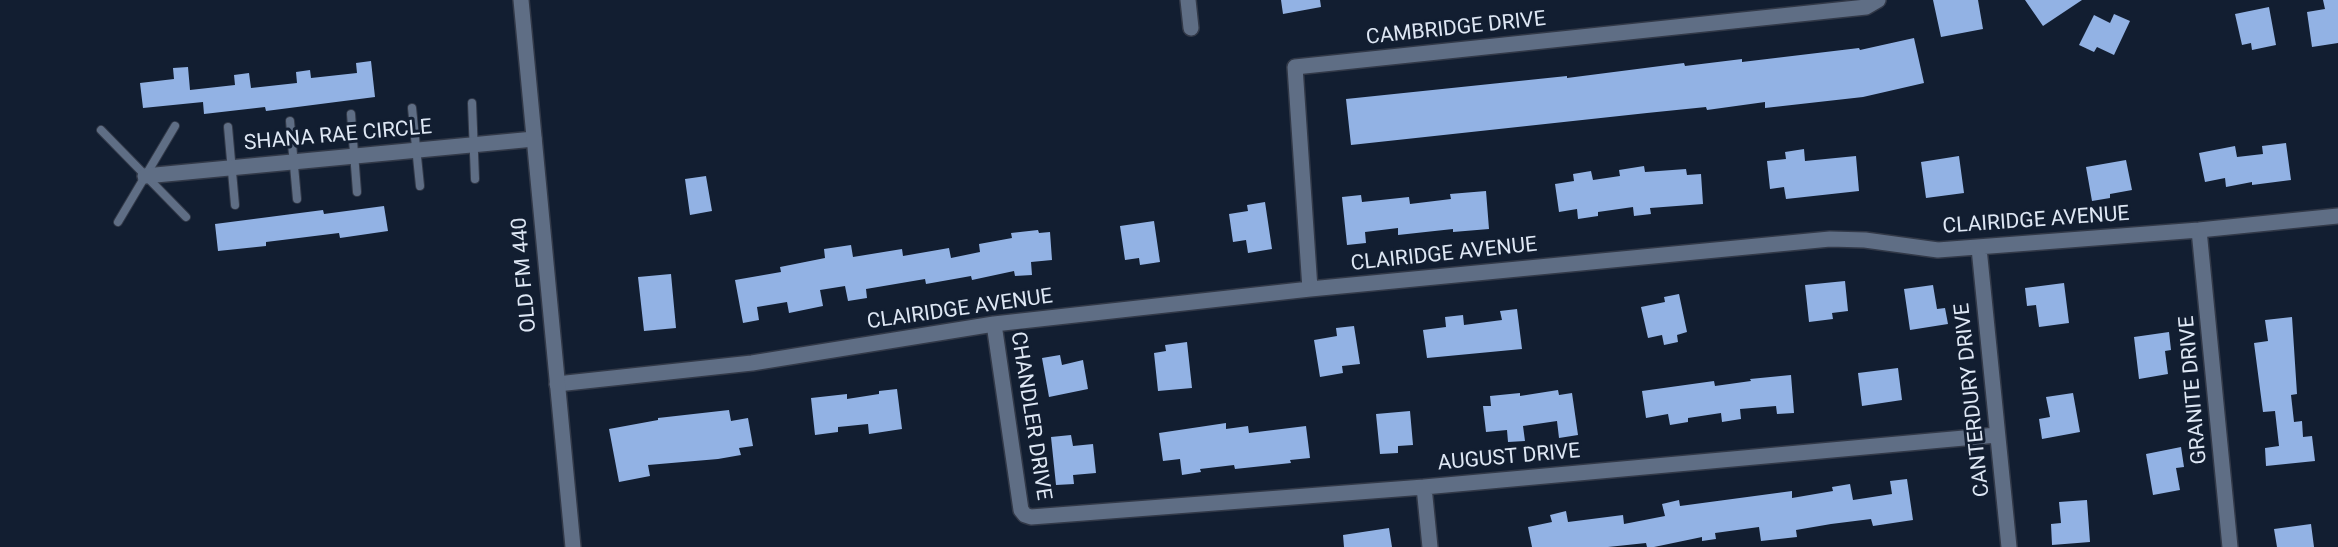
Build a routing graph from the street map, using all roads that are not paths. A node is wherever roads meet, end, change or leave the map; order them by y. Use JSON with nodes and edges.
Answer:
{"nodes":[{"id":1,"x":521,"y":0,"type":"edge"},
{"id":2,"x":1188,"y":0,"type":"edge"},
{"id":3,"x":1878,"y":0,"type":"edge"},
{"id":4,"x":1191,"y":28,"type":"dead end"},
{"id":5,"x":472,"y":103,"type":"dead end"},
{"id":6,"x":412,"y":108,"type":"dead end"},
{"id":7,"x":351,"y":114,"type":"dead end"},
{"id":8,"x":290,"y":122,"type":"dead end"},
{"id":9,"x":176,"y":126,"type":"dead end"},
{"id":10,"x":228,"y":127,"type":"dead end"},
{"id":11,"x":101,"y":130,"type":"dead end"},
{"id":12,"x":534,"y":140,"type":"junction"},
{"id":13,"x":474,"y":145,"type":"junction"},
{"id":14,"x":416,"y":150,"type":"junction"},
{"id":15,"x":354,"y":156,"type":"junction"},
{"id":16,"x":294,"y":161,"type":"junction"},
{"id":17,"x":232,"y":167,"type":"junction"},
{"id":18,"x":145,"y":176,"type":"junction"},
{"id":19,"x":475,"y":179,"type":"dead end"},
{"id":20,"x":420,"y":186,"type":"dead end"},
{"id":21,"x":357,"y":192,"type":"dead end"},
{"id":22,"x":297,"y":199,"type":"dead end"},
{"id":23,"x":235,"y":205,"type":"dead end"},
{"id":24,"x":2338,"y":216,"type":"edge"},
{"id":25,"x":186,"y":217,"type":"dead end"},
{"id":26,"x":118,"y":222,"type":"dead end"},
{"id":27,"x":2199,"y":230,"type":"junction"},
{"id":28,"x":1979,"y":248,"type":"junction"},
{"id":29,"x":1310,"y":289,"type":"junction"},
{"id":30,"x":994,"y":324,"type":"junction"},
{"id":31,"x":556,"y":384,"type":"junction"},
{"id":32,"x":1998,"y":435,"type":"junction"},
{"id":33,"x":1424,"y":487,"type":"junction"},
{"id":34,"x":1024,"y":514,"type":"joint"},
{"id":35,"x":573,"y":547,"type":"edge"},
{"id":36,"x":1430,"y":547,"type":"edge"},
{"id":37,"x":2008,"y":547,"type":"edge"},
{"id":38,"x":2230,"y":547,"type":"edge"}],
"edges":[{"from":1,"to":12,"type":"street","name":"OLD FM 440"},
{"from":2,"to":4,"type":"street"},
{"from":3,"to":29,"type":"street","name":"CAMBRIDGE DRIVE"},
{"from":5,"to":13,"type":"lane"},
{"from":6,"to":14,"type":"lane"},
{"from":7,"to":15,"type":"lane"},
{"from":8,"to":16,"type":"lane"},
{"from":9,"to":18,"type":"lane"},
{"from":10,"to":17,"type":"lane"},
{"from":11,"to":18,"type":"lane"},
{"from":12,"to":13,"type":"street","name":"SHANA RAE CIRCLE"},
{"from":12,"to":31,"type":"street","name":"OLD FM 440"},
{"from":13,"to":14,"type":"street","name":"SHANA RAE CIRCLE"},
{"from":13,"to":19,"type":"lane"},
{"from":14,"to":15,"type":"street","name":"SHANA RAE CIRCLE"},
{"from":14,"to":20,"type":"lane"},
{"from":15,"to":16,"type":"street","name":"SHANA RAE CIRCLE"},
{"from":15,"to":21,"type":"lane"},
{"from":16,"to":17,"type":"street","name":"SHANA RAE CIRCLE"},
{"from":16,"to":22,"type":"lane"},
{"from":17,"to":18,"type":"street","name":"SHANA RAE CIRCLE"},
{"from":17,"to":23,"type":"lane"},
{"from":18,"to":25,"type":"lane"},
{"from":18,"to":26,"type":"lane"},
{"from":24,"to":27,"type":"street","name":"CLAIRIDGE AVENUE"},
{"from":27,"to":28,"type":"street","name":"CLAIRIDGE AVENUE"},
{"from":27,"to":38,"type":"street","name":"GRANITE DRIVE"},
{"from":28,"to":29,"type":"street","name":"CLAIRIDGE AVENUE"},
{"from":28,"to":32,"type":"street","name":"CANTERDURY DRIVE"},
{"from":29,"to":30,"type":"street","name":"CLAIRIDGE AVENUE"},
{"from":30,"to":31,"type":"street","name":"CLAIRIDGE AVENUE"},
{"from":30,"to":34,"type":"street","name":"CHANDLER DRIVE"},
{"from":31,"to":35,"type":"street","name":"OLD FM 440"},
{"from":32,"to":33,"type":"street","name":"AUGUST DRIVE"},
{"from":32,"to":37,"type":"street","name":"CANTERDURY DRIVE"},
{"from":33,"to":34,"type":"street","name":"AUGUST DRIVE"},
{"from":33,"to":36,"type":"street"}]}
